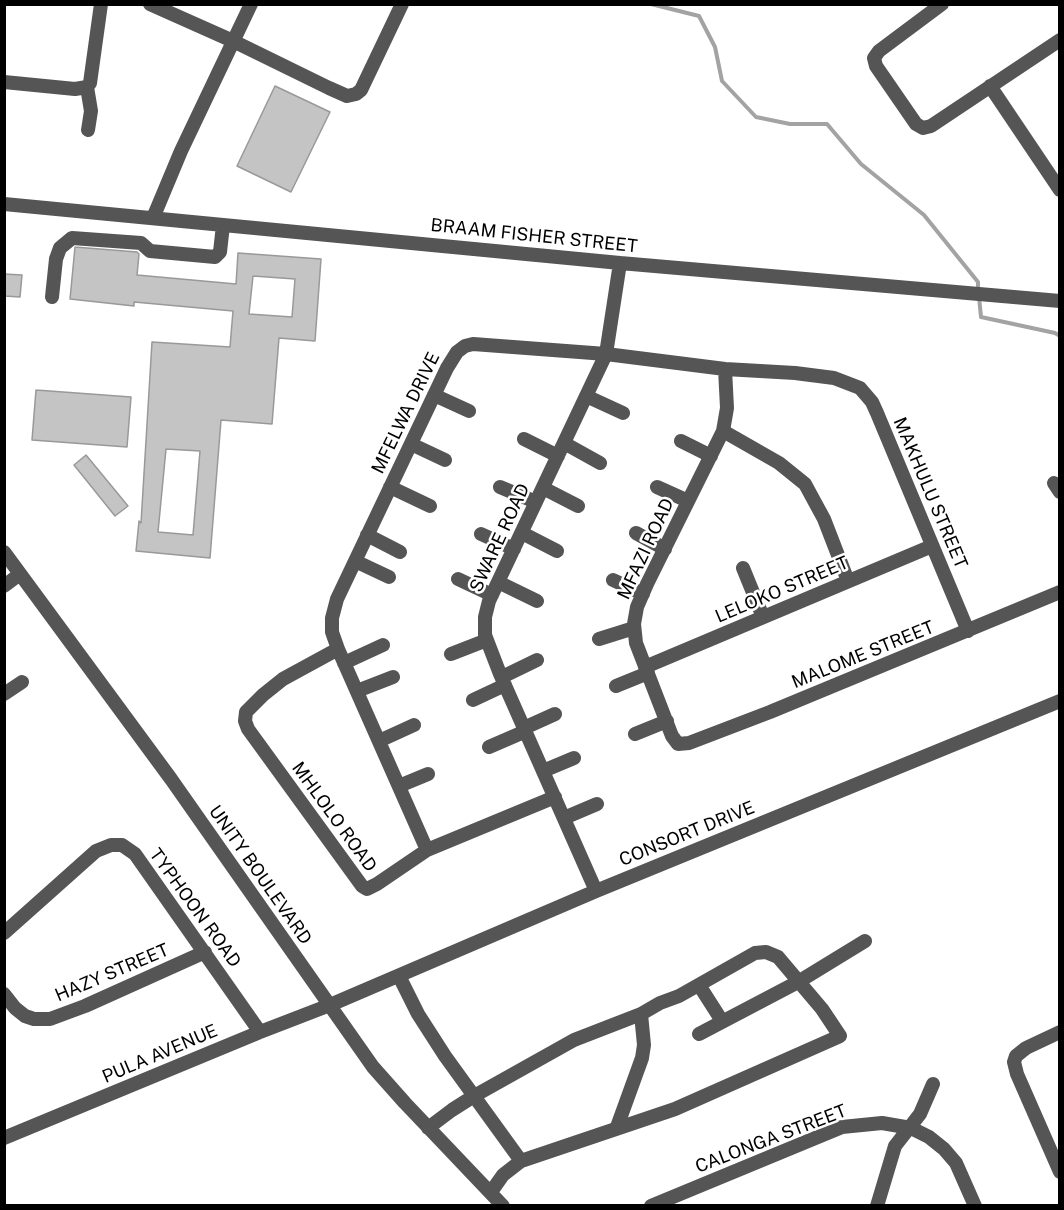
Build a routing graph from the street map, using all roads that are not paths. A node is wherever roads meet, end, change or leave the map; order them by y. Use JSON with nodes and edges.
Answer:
{"nodes":[{"id":1,"x":101,"y":4,"type":"edge"},
{"id":2,"x":150,"y":4,"type":"edge"},
{"id":3,"x":251,"y":4,"type":"edge"},
{"id":4,"x":402,"y":4,"type":"edge"},
{"id":5,"x":940,"y":5,"type":"edge"},
{"id":6,"x":1059,"y":40,"type":"edge"},
{"id":7,"x":233,"y":41,"type":"junction"},
{"id":8,"x":4,"y":82,"type":"edge"},
{"id":9,"x":990,"y":86,"type":"junction"},
{"id":10,"x":87,"y":87,"type":"junction"},
{"id":11,"x":88,"y":130,"type":"dead end"},
{"id":12,"x":1059,"y":190,"type":"edge"},
{"id":13,"x":4,"y":204,"type":"edge"},
{"id":14,"x":153,"y":218,"type":"junction"},
{"id":15,"x":223,"y":225,"type":"junction"},
{"id":16,"x":620,"y":263,"type":"junction"},
{"id":17,"x":52,"y":297,"type":"dead end"},
{"id":18,"x":1059,"y":301,"type":"edge"},
{"id":19,"x":606,"y":354,"type":"junction"},
{"id":20,"x":725,"y":369,"type":"junction"},
{"id":21,"x":844,"y":380,"type":"joint"},
{"id":22,"x":434,"y":395,"type":"junction"},
{"id":23,"x":586,"y":396,"type":"junction"},
{"id":24,"x":469,"y":411,"type":"dead end"},
{"id":25,"x":623,"y":413,"type":"dead end"},
{"id":26,"x":723,"y":430,"type":"junction"},
{"id":27,"x":524,"y":439,"type":"dead end"},
{"id":28,"x":681,"y":441,"type":"dead end"},
{"id":29,"x":411,"y":444,"type":"junction"},
{"id":30,"x":561,"y":449,"type":"junction"},
{"id":31,"x":711,"y":456,"type":"junction"},
{"id":32,"x":445,"y":460,"type":"dead end"},
{"id":33,"x":600,"y":463,"type":"dead end"},
{"id":34,"x":390,"y":487,"type":"junction"},
{"id":35,"x":500,"y":487,"type":"dead end"},
{"id":36,"x":657,"y":487,"type":"dead end"},
{"id":37,"x":543,"y":488,"type":"junction"},
{"id":38,"x":688,"y":501,"type":"junction"},
{"id":39,"x":537,"y":502,"type":"junction"},
{"id":40,"x":430,"y":506,"type":"dead end"},
{"id":41,"x":578,"y":506,"type":"dead end"},
{"id":42,"x":522,"y":533,"type":"junction"},
{"id":43,"x":636,"y":533,"type":"dead end"},
{"id":44,"x":481,"y":534,"type":"dead end"},
{"id":45,"x":367,"y":535,"type":"junction"},
{"id":46,"x":932,"y":546,"type":"junction"},
{"id":47,"x":514,"y":549,"type":"junction"},
{"id":48,"x":665,"y":549,"type":"junction"},
{"id":49,"x":557,"y":550,"type":"dead end"},
{"id":50,"x":4,"y":552,"type":"edge"},
{"id":51,"x":400,"y":552,"type":"dead end"},
{"id":52,"x":355,"y":561,"type":"junction"},
{"id":53,"x":743,"y":568,"type":"dead end"},
{"id":54,"x":20,"y":574,"type":"junction"},
{"id":55,"x":389,"y":577,"type":"dead end"},
{"id":56,"x":458,"y":579,"type":"dead end"},
{"id":57,"x":613,"y":580,"type":"dead end"},
{"id":58,"x":849,"y":581,"type":"junction"},
{"id":59,"x":4,"y":586,"type":"edge"},
{"id":60,"x":495,"y":589,"type":"junction"},
{"id":61,"x":1059,"y":592,"type":"edge"},
{"id":62,"x":643,"y":594,"type":"junction"},
{"id":63,"x":537,"y":601,"type":"dead end"},
{"id":64,"x":763,"y":617,"type":"junction"},
{"id":65,"x":634,"y":628,"type":"junction"},
{"id":66,"x":968,"y":631,"type":"junction"},
{"id":67,"x":599,"y":639,"type":"dead end"},
{"id":68,"x":487,"y":640,"type":"junction"},
{"id":69,"x":383,"y":645,"type":"dead end"},
{"id":70,"x":338,"y":649,"type":"junction"},
{"id":71,"x":450,"y":654,"type":"dead end"},
{"id":72,"x":537,"y":660,"type":"dead end"},
{"id":73,"x":344,"y":663,"type":"junction"},
{"id":74,"x":647,"y":670,"type":"junction"},
{"id":75,"x":393,"y":676,"type":"dead end"},
{"id":76,"x":503,"y":681,"type":"junction"},
{"id":77,"x":22,"y":682,"type":"dead end"},
{"id":78,"x":616,"y":686,"type":"dead end"},
{"id":79,"x":357,"y":691,"type":"junction"},
{"id":80,"x":4,"y":694,"type":"edge"},
{"id":81,"x":473,"y":700,"type":"dead end"},
{"id":82,"x":1059,"y":701,"type":"edge"},
{"id":83,"x":555,"y":714,"type":"dead end"},
{"id":84,"x":666,"y":721,"type":"junction"},
{"id":85,"x":414,"y":725,"type":"dead end"},
{"id":86,"x":525,"y":729,"type":"junction"},
{"id":87,"x":634,"y":735,"type":"dead end"},
{"id":88,"x":379,"y":741,"type":"junction"},
{"id":89,"x":678,"y":744,"type":"joint"},
{"id":90,"x":489,"y":747,"type":"dead end"},
{"id":91,"x":574,"y":758,"type":"dead end"},
{"id":92,"x":543,"y":771,"type":"junction"},
{"id":93,"x":428,"y":774,"type":"dead end"},
{"id":94,"x":399,"y":786,"type":"junction"},
{"id":95,"x":555,"y":797,"type":"junction"},
{"id":96,"x":597,"y":804,"type":"dead end"},
{"id":97,"x":564,"y":818,"type":"junction"},
{"id":98,"x":428,"y":850,"type":"junction"},
{"id":99,"x":596,"y":891,"type":"junction"},
{"id":100,"x":4,"y":933,"type":"edge"},
{"id":101,"x":865,"y":941,"type":"dead end"},
{"id":102,"x":205,"y":952,"type":"junction"},
{"id":103,"x":399,"y":976,"type":"junction"},
{"id":104,"x":798,"y":982,"type":"junction"},
{"id":105,"x":699,"y":985,"type":"junction"},
{"id":106,"x":4,"y":994,"type":"edge"},
{"id":107,"x":330,"y":1005,"type":"junction"},
{"id":108,"x":641,"y":1014,"type":"junction"},
{"id":109,"x":722,"y":1022,"type":"junction"},
{"id":110,"x":260,"y":1032,"type":"junction"},
{"id":111,"x":1059,"y":1032,"type":"edge"},
{"id":112,"x":699,"y":1034,"type":"dead end"},
{"id":113,"x":933,"y":1084,"type":"dead end"},
{"id":114,"x":474,"y":1096,"type":"junction"},
{"id":115,"x":617,"y":1127,"type":"junction"},
{"id":116,"x":428,"y":1128,"type":"junction"},
{"id":117,"x":910,"y":1128,"type":"junction"},
{"id":118,"x":4,"y":1138,"type":"edge"},
{"id":119,"x":521,"y":1161,"type":"junction"},
{"id":120,"x":1059,"y":1172,"type":"edge"},
{"id":121,"x":491,"y":1192,"type":"junction"},
{"id":122,"x":503,"y":1206,"type":"edge"},
{"id":123,"x":651,"y":1206,"type":"edge"},
{"id":124,"x":877,"y":1206,"type":"edge"},
{"id":125,"x":975,"y":1206,"type":"edge"}],
"edges":[{"from":1,"to":10,"type":"street"},
{"from":2,"to":7,"type":"street"},
{"from":3,"to":7,"type":"street"},
{"from":4,"to":7,"type":"street"},
{"from":5,"to":9,"type":"street"},
{"from":6,"to":9,"type":"street"},
{"from":7,"to":14,"type":"street"},
{"from":8,"to":10,"type":"street"},
{"from":9,"to":12,"type":"street"},
{"from":10,"to":11,"type":"street"},
{"from":13,"to":14,"type":"street","name":"BRAAM FISHER STREET"},
{"from":14,"to":15,"type":"street","name":"BRAAM FISHER STREET"},
{"from":15,"to":16,"type":"street","name":"BRAAM FISHER STREET"},
{"from":15,"to":17,"type":"street"},
{"from":16,"to":18,"type":"street","name":"BRAAM FISHER STREET"},
{"from":16,"to":19,"type":"street","name":"SWARE ROAD"},
{"from":19,"to":20,"type":"street","name":"MFELWA DRIVE"},
{"from":19,"to":22,"type":"street","name":"MFELWA DRIVE"},
{"from":19,"to":23,"type":"street","name":"SWARE ROAD"},
{"from":20,"to":21,"type":"street","name":"MFELWA DRIVE"},
{"from":20,"to":26,"type":"street","name":"MFAZI ROAD"},
{"from":21,"to":46,"type":"street","name":"MAKHULU STREET"},
{"from":22,"to":24,"type":"street"},
{"from":22,"to":29,"type":"street","name":"MFELWA DRIVE"},
{"from":23,"to":25,"type":"street"},
{"from":23,"to":30,"type":"street","name":"SWARE ROAD"},
{"from":26,"to":31,"type":"street","name":"MFAZI ROAD"},
{"from":26,"to":58,"type":"street"},
{"from":27,"to":30,"type":"street"},
{"from":28,"to":31,"type":"street"},
{"from":29,"to":32,"type":"street"},
{"from":29,"to":34,"type":"street","name":"MFELWA DRIVE"},
{"from":30,"to":33,"type":"street"},
{"from":30,"to":37,"type":"street","name":"SWARE ROAD"},
{"from":31,"to":38,"type":"street","name":"MFAZI ROAD"},
{"from":34,"to":40,"type":"street"},
{"from":34,"to":45,"type":"street","name":"MFELWA DRIVE"},
{"from":35,"to":39,"type":"street"},
{"from":36,"to":38,"type":"street"},
{"from":37,"to":39,"type":"street","name":"SWARE ROAD"},
{"from":37,"to":41,"type":"street"},
{"from":38,"to":48,"type":"street","name":"MFAZI ROAD"},
{"from":39,"to":42,"type":"street","name":"SWARE ROAD"},
{"from":42,"to":47,"type":"street","name":"SWARE ROAD"},
{"from":42,"to":49,"type":"street"},
{"from":43,"to":48,"type":"street"},
{"from":44,"to":47,"type":"street"},
{"from":45,"to":51,"type":"street"},
{"from":45,"to":52,"type":"street","name":"MFELWA DRIVE"},
{"from":46,"to":58,"type":"street","name":"LELOKO STREET"},
{"from":46,"to":66,"type":"street","name":"MAKHULU STREET"},
{"from":47,"to":60,"type":"street","name":"SWARE ROAD"},
{"from":48,"to":62,"type":"street","name":"MFAZI ROAD"},
{"from":50,"to":54,"type":"street","name":"UNITY BOULEVARD"},
{"from":52,"to":55,"type":"street"},
{"from":52,"to":70,"type":"street","name":"MFELWA DRIVE"},
{"from":53,"to":64,"type":"street"},
{"from":54,"to":59,"type":"street"},
{"from":54,"to":107,"type":"street","name":"UNITY BOULEVARD"},
{"from":56,"to":60,"type":"street"},
{"from":57,"to":62,"type":"street"},
{"from":58,"to":64,"type":"street","name":"LELOKO STREET"},
{"from":60,"to":63,"type":"street"},
{"from":60,"to":68,"type":"street","name":"SWARE ROAD"},
{"from":61,"to":66,"type":"street","name":"MALOME STREET"},
{"from":62,"to":65,"type":"street","name":"MFAZI ROAD"},
{"from":64,"to":74,"type":"street","name":"LELOKO STREET"},
{"from":65,"to":67,"type":"street"},
{"from":65,"to":74,"type":"street","name":"MFAZI ROAD"},
{"from":66,"to":89,"type":"street","name":"MALOME STREET"},
{"from":68,"to":71,"type":"street"},
{"from":68,"to":76,"type":"street","name":"SWARE ROAD"},
{"from":69,"to":73,"type":"street"},
{"from":70,"to":73,"type":"street","name":"MFELWA DRIVE"},
{"from":70,"to":98,"type":"street","name":"MHLOLO ROAD"},
{"from":72,"to":76,"type":"street"},
{"from":73,"to":79,"type":"street","name":"MFELWA DRIVE"},
{"from":74,"to":78,"type":"street","name":"LELOKO STREET"},
{"from":74,"to":84,"type":"street","name":"MFAZI ROAD"},
{"from":75,"to":79,"type":"street"},
{"from":76,"to":81,"type":"street"},
{"from":76,"to":86,"type":"street","name":"SWARE ROAD"},
{"from":77,"to":80,"type":"street"},
{"from":79,"to":88,"type":"street","name":"MFELWA DRIVE"},
{"from":82,"to":99,"type":"street","name":"CONSORT DRIVE"},
{"from":83,"to":86,"type":"street"},
{"from":84,"to":87,"type":"street"},
{"from":84,"to":89,"type":"street","name":"MFAZI ROAD"},
{"from":85,"to":88,"type":"street"},
{"from":86,"to":90,"type":"street"},
{"from":86,"to":92,"type":"street","name":"SWARE ROAD"},
{"from":88,"to":94,"type":"street","name":"MFELWA DRIVE"},
{"from":91,"to":92,"type":"street"},
{"from":92,"to":95,"type":"street","name":"SWARE ROAD"},
{"from":93,"to":94,"type":"street"},
{"from":94,"to":98,"type":"street","name":"MFELWA DRIVE"},
{"from":95,"to":97,"type":"street","name":"SWARE ROAD"},
{"from":95,"to":98,"type":"street","name":"MHLOLO ROAD"},
{"from":96,"to":97,"type":"street"},
{"from":97,"to":99,"type":"street","name":"SWARE ROAD"},
{"from":99,"to":103,"type":"street","name":"CONSORT DRIVE"},
{"from":100,"to":102,"type":"street","name":"TYPHOON ROAD"},
{"from":101,"to":104,"type":"street"},
{"from":102,"to":106,"type":"street","name":"HAZY STREET"},
{"from":102,"to":110,"type":"street","name":"TYPHOON ROAD"},
{"from":103,"to":107,"type":"street","name":"CONSORT DRIVE"},
{"from":103,"to":114,"type":"street"},
{"from":104,"to":105,"type":"street"},
{"from":104,"to":109,"type":"street"},
{"from":104,"to":115,"type":"street"},
{"from":105,"to":108,"type":"street"},
{"from":105,"to":109,"type":"street"},
{"from":107,"to":110,"type":"street","name":"PULA AVENUE"},
{"from":107,"to":116,"type":"street","name":"UNITY BOULEVARD"},
{"from":108,"to":114,"type":"street"},
{"from":108,"to":115,"type":"street"},
{"from":109,"to":112,"type":"street"},
{"from":110,"to":118,"type":"street","name":"PULA AVENUE"},
{"from":111,"to":120,"type":"street"},
{"from":113,"to":117,"type":"street"},
{"from":114,"to":116,"type":"street"},
{"from":114,"to":119,"type":"street"},
{"from":115,"to":119,"type":"street"},
{"from":116,"to":121,"type":"street","name":"UNITY BOULEVARD"},
{"from":117,"to":123,"type":"street","name":"CALONGA STREET"},
{"from":117,"to":124,"type":"street"},
{"from":117,"to":125,"type":"street","name":"CALONGA STREET"},
{"from":119,"to":121,"type":"street"},
{"from":121,"to":122,"type":"street","name":"UNITY BOULEVARD"}]}
